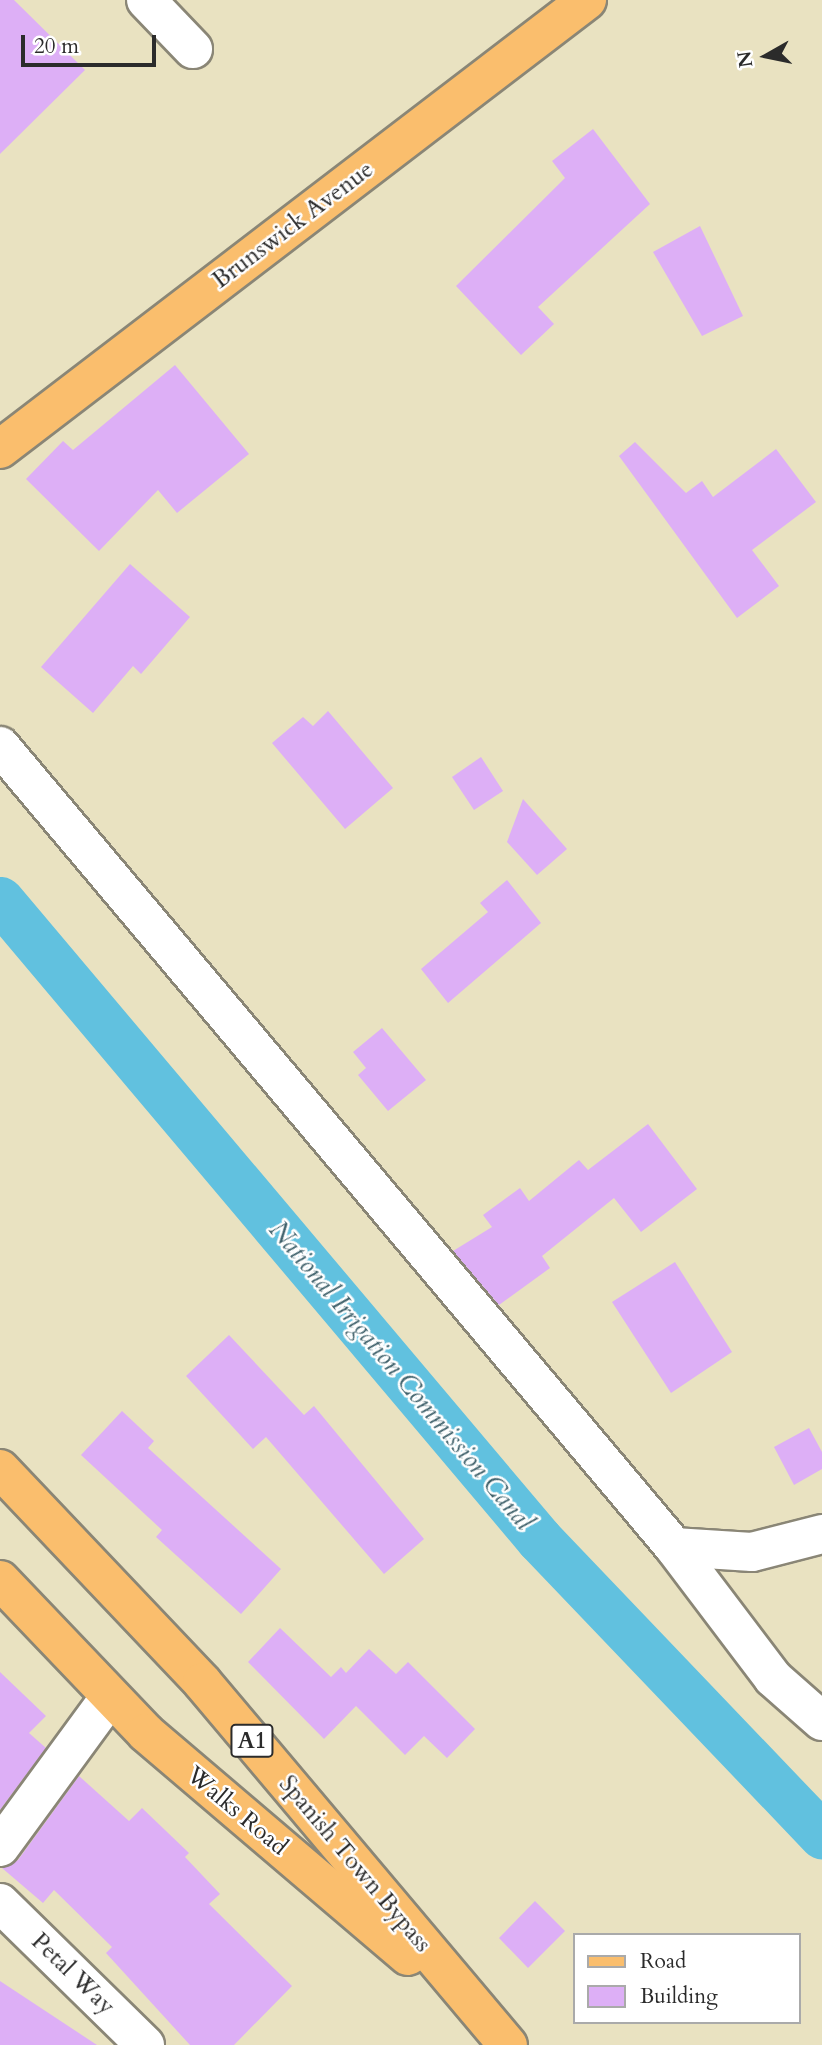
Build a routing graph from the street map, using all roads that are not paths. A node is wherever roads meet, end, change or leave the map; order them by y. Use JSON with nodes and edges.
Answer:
{"nodes":[{"id":1,"x":146,"y":0,"type":"edge"},
{"id":2,"x":587,"y":0,"type":"edge"},
{"id":3,"x":193,"y":49,"type":"dead end"},
{"id":4,"x":0,"y":449,"type":"edge"},
{"id":5,"x":0,"y":746,"type":"edge"},
{"id":6,"x":0,"y":1469,"type":"edge"},
{"id":7,"x":822,"y":1534,"type":"edge"},
{"id":8,"x":674,"y":1547,"type":"junction"},
{"id":9,"x":0,"y":1580,"type":"edge"},
{"id":10,"x":109,"y":1698,"type":"junction"},
{"id":11,"x":822,"y":1721,"type":"edge"},
{"id":12,"x":0,"y":1847,"type":"edge"},
{"id":13,"x":0,"y":1903,"type":"edge"},
{"id":14,"x":499,"y":2035,"type":"edge"},
{"id":15,"x":145,"y":2045,"type":"edge"}],
"edges":[{"from":1,"to":3,"type":"street"},
{"from":2,"to":4,"type":"main road","name":"Brunswick Avenue"},
{"from":5,"to":8,"type":"street"},
{"from":6,"to":14,"type":"main road","name":"Spanish Town Bypass","number":"A1"},
{"from":7,"to":8,"type":"street"},
{"from":8,"to":11,"type":"street"},
{"from":9,"to":10,"type":"main road","name":"Walks Road","number":"A1"},
{"from":10,"to":12,"type":"street"},
{"from":10,"to":14,"type":"main road","name":"Walks Road","number":"A1"},
{"from":13,"to":15,"type":"street","name":"Petal Way"}]}
